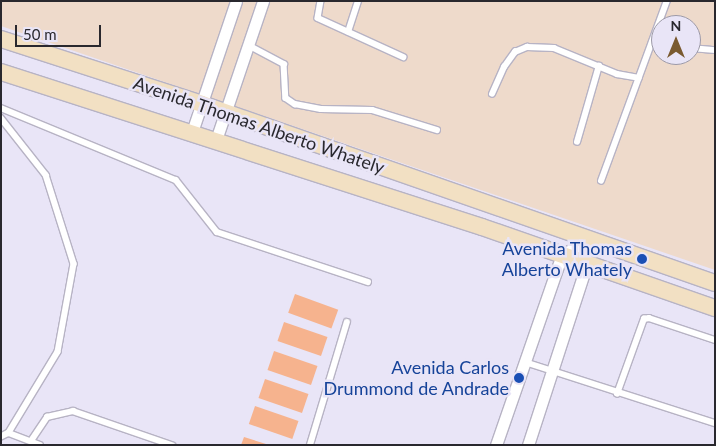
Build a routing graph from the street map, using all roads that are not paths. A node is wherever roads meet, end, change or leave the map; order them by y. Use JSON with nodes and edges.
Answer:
{"nodes":[{"id":1,"x":236,"y":1,"type":"edge"},
{"id":2,"x":263,"y":1,"type":"edge"},
{"id":3,"x":321,"y":1,"type":"edge"},
{"id":4,"x":358,"y":1,"type":"edge"},
{"id":5,"x":667,"y":1,"type":"edge"},
{"id":6,"x":662,"y":15,"type":"edge"},
{"id":7,"x":348,"y":32,"type":"junction"},
{"id":8,"x":1,"y":39,"type":"edge"},
{"id":9,"x":248,"y":45,"type":"junction"},
{"id":10,"x":651,"y":45,"type":"edge"},
{"id":11,"x":701,"y":49,"type":"edge"},
{"id":12,"x":715,"y":50,"type":"edge"},
{"id":13,"x":403,"y":57,"type":"dead end"},
{"id":14,"x":599,"y":66,"type":"junction"},
{"id":15,"x":1,"y":72,"type":"edge"},
{"id":16,"x":639,"y":78,"type":"junction"},
{"id":17,"x":492,"y":94,"type":"dead end"},
{"id":18,"x":202,"y":104,"type":"junction"},
{"id":19,"x":1,"y":108,"type":"edge"},
{"id":20,"x":225,"y":112,"type":"junction"},
{"id":21,"x":1,"y":118,"type":"edge"},
{"id":22,"x":437,"y":130,"type":"dead end"},
{"id":23,"x":192,"y":132,"type":"junction"},
{"id":24,"x":216,"y":140,"type":"junction"},
{"id":25,"x":577,"y":142,"type":"dead end"},
{"id":26,"x":601,"y":181,"type":"dead end"},
{"id":27,"x":604,"y":246,"type":"junction"},
{"id":28,"x":562,"y":254,"type":"junction"},
{"id":29,"x":587,"y":263,"type":"junction"},
{"id":30,"x":368,"y":282,"type":"dead end"},
{"id":31,"x":715,"y":282,"type":"edge"},
{"id":32,"x":715,"y":308,"type":"edge"},
{"id":33,"x":347,"y":322,"type":"dead end"},
{"id":34,"x":715,"y":340,"type":"edge"},
{"id":35,"x":525,"y":362,"type":"junction"},
{"id":36,"x":553,"y":372,"type":"junction"},
{"id":37,"x":617,"y":394,"type":"junction"},
{"id":38,"x":715,"y":423,"type":"edge"},
{"id":39,"x":9,"y":433,"type":"junction"},
{"id":40,"x":1,"y":437,"type":"edge"},
{"id":41,"x":31,"y":442,"type":"junction"},
{"id":42,"x":40,"y":445,"type":"edge"},
{"id":43,"x":172,"y":445,"type":"edge"},
{"id":44,"x":310,"y":445,"type":"edge"},
{"id":45,"x":496,"y":445,"type":"edge"},
{"id":46,"x":528,"y":445,"type":"edge"}],
"edges":[{"from":1,"to":18,"type":"street"},
{"from":2,"to":9,"type":"street"},
{"from":3,"to":7,"type":"lane"},
{"from":4,"to":7,"type":"lane"},
{"from":5,"to":6,"type":"lane"},
{"from":7,"to":13,"type":"lane"},
{"from":8,"to":18,"type":"main road","name":"Avenida Thomas Alberto Whately"},
{"from":9,"to":20,"type":"street"},
{"from":9,"to":22,"type":"lane"},
{"from":10,"to":16,"type":"lane"},
{"from":11,"to":12,"type":"lane"},
{"from":14,"to":16,"type":"lane"},
{"from":14,"to":17,"type":"lane"},
{"from":14,"to":25,"type":"lane"},
{"from":15,"to":23,"type":"main road","name":"Avenida Thomas Alberto Whately"},
{"from":16,"to":26,"type":"lane"},
{"from":18,"to":20,"type":"main road","name":"Avenida Thomas Alberto Whately"},
{"from":18,"to":23,"type":"street"},
{"from":19,"to":30,"type":"lane"},
{"from":20,"to":24,"type":"street"},
{"from":20,"to":27,"type":"main road","name":"Avenida Thomas Alberto Whately"},
{"from":21,"to":39,"type":"lane"},
{"from":23,"to":24,"type":"main road","name":"Avenida Thomas Alberto Whately"},
{"from":24,"to":28,"type":"main road","name":"Avenida Thomas Alberto Whately"},
{"from":27,"to":28,"type":"street"},
{"from":27,"to":31,"type":"main road","name":"Avenida Thomas Alberto Whately"},
{"from":28,"to":29,"type":"main road","name":"Avenida Thomas Alberto Whately"},
{"from":28,"to":35,"type":"street"},
{"from":29,"to":32,"type":"main road","name":"Avenida Thomas Alberto Whately"},
{"from":29,"to":36,"type":"street"},
{"from":33,"to":44,"type":"lane"},
{"from":34,"to":37,"type":"lane"},
{"from":35,"to":36,"type":"lane"},
{"from":35,"to":45,"type":"street"},
{"from":36,"to":37,"type":"lane"},
{"from":36,"to":46,"type":"street"},
{"from":37,"to":38,"type":"lane"},
{"from":39,"to":40,"type":"lane"},
{"from":39,"to":41,"type":"lane"},
{"from":41,"to":42,"type":"lane"},
{"from":41,"to":43,"type":"lane"}]}
